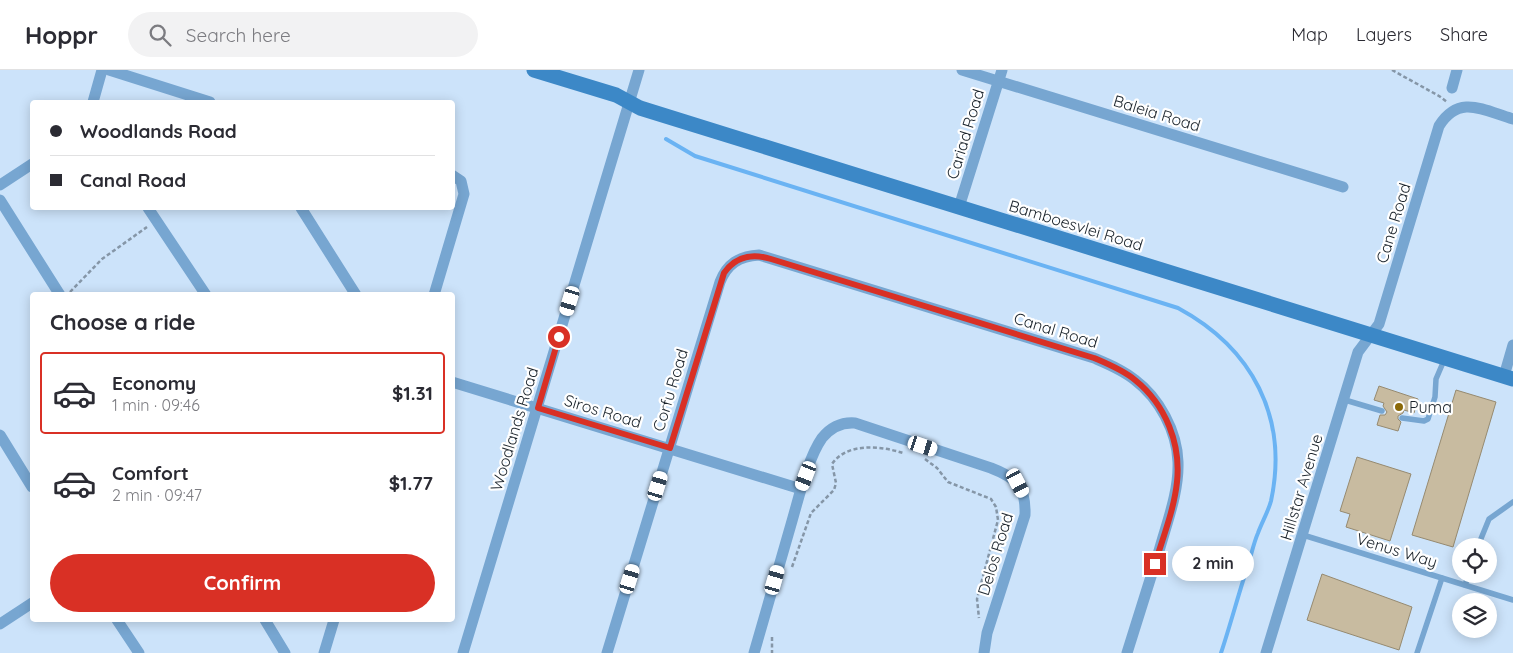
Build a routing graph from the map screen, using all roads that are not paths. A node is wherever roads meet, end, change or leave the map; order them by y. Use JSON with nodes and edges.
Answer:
{"nodes":[{"id":1,"x":102,"y":70,"type":"edge"},
{"id":2,"x":109,"y":70,"type":"edge"},
{"id":3,"x":534,"y":70,"type":"edge"},
{"id":4,"x":639,"y":70,"type":"edge"},
{"id":5,"x":962,"y":70,"type":"edge"},
{"id":6,"x":1457,"y":70,"type":"edge"},
{"id":7,"x":1000,"y":76,"type":"edge"},
{"id":8,"x":1452,"y":88,"type":"dead end"},
{"id":9,"x":94,"y":100,"type":"edge"},
{"id":10,"x":204,"y":100,"type":"edge"},
{"id":11,"x":630,"y":103,"type":"junction"},
{"id":12,"x":1513,"y":118,"type":"edge"},
{"id":13,"x":30,"y":165,"type":"edge"},
{"id":14,"x":457,"y":178,"type":"edge"},
{"id":15,"x":0,"y":185,"type":"edge"},
{"id":16,"x":1343,"y":187,"type":"dead end"},
{"id":17,"x":0,"y":200,"type":"edge"},
{"id":18,"x":959,"y":207,"type":"junction"},
{"id":19,"x":150,"y":210,"type":"edge"},
{"id":20,"x":302,"y":210,"type":"edge"},
{"id":21,"x":740,"y":259,"type":"joint"},
{"id":22,"x":58,"y":292,"type":"edge"},
{"id":23,"x":204,"y":292,"type":"edge"},
{"id":24,"x":354,"y":292,"type":"edge"},
{"id":25,"x":435,"y":292,"type":"edge"},
{"id":26,"x":1370,"y":334,"type":"junction"},
{"id":27,"x":1513,"y":345,"type":"edge"},
{"id":28,"x":1445,"y":358,"type":"junction"},
{"id":29,"x":1508,"y":378,"type":"edge"},
{"id":30,"x":455,"y":383,"type":"edge"},
{"id":31,"x":1345,"y":400,"type":"junction"},
{"id":32,"x":538,"y":408,"type":"junction"},
{"id":33,"x":1382,"y":411,"type":"dead end"},
{"id":34,"x":1402,"y":418,"type":"dead end"},
{"id":35,"x":0,"y":435,"type":"edge"},
{"id":36,"x":670,"y":448,"type":"junction"},
{"id":37,"x":30,"y":484,"type":"edge"},
{"id":38,"x":801,"y":489,"type":"junction"},
{"id":39,"x":1513,"y":502,"type":"edge"},
{"id":40,"x":1303,"y":536,"type":"junction"},
{"id":41,"x":1481,"y":538,"type":"edge"},
{"id":42,"x":1442,"y":578,"type":"junction"},
{"id":43,"x":1465,"y":585,"type":"joint"},
{"id":44,"x":1513,"y":600,"type":"edge"},
{"id":45,"x":30,"y":604,"type":"edge"},
{"id":46,"x":119,"y":622,"type":"edge"},
{"id":47,"x":266,"y":622,"type":"edge"},
{"id":48,"x":333,"y":622,"type":"edge"},
{"id":49,"x":0,"y":624,"type":"edge"},
{"id":50,"x":139,"y":653,"type":"edge"},
{"id":51,"x":286,"y":653,"type":"edge"},
{"id":52,"x":324,"y":653,"type":"edge"},
{"id":53,"x":463,"y":653,"type":"edge"},
{"id":54,"x":607,"y":653,"type":"edge"},
{"id":55,"x":754,"y":653,"type":"edge"},
{"id":56,"x":984,"y":653,"type":"edge"},
{"id":57,"x":1127,"y":653,"type":"edge"},
{"id":58,"x":1266,"y":653,"type":"edge"},
{"id":59,"x":1417,"y":653,"type":"edge"}],
"edges":[{"from":1,"to":9,"type":"street"},
{"from":2,"to":10,"type":"street"},
{"from":3,"to":11,"type":"street","name":"Bamboesvlei Road"},
{"from":4,"to":11,"type":"street","name":"Woodlands Road"},
{"from":5,"to":7,"type":"street","name":"Baleia Road"},
{"from":6,"to":8,"type":"street"},
{"from":7,"to":16,"type":"street","name":"Baleia Road"},
{"from":7,"to":18,"type":"street","name":"Cariad Road"},
{"from":11,"to":18,"type":"street","name":"Bamboesvlei Road"},
{"from":11,"to":32,"type":"street","name":"Woodlands Road"},
{"from":12,"to":26,"type":"street","name":"Cane Road"},
{"from":13,"to":15,"type":"street"},
{"from":14,"to":25,"type":"street"},
{"from":17,"to":22,"type":"street"},
{"from":18,"to":26,"type":"street","name":"Bamboesvlei Road"},
{"from":19,"to":23,"type":"street"},
{"from":20,"to":24,"type":"street"},
{"from":21,"to":36,"type":"street","name":"Corfu Road"},
{"from":21,"to":57,"type":"street","name":"Canal Road"},
{"from":26,"to":28,"type":"street","name":"Bamboesvlei Road"},
{"from":26,"to":31,"type":"street","name":"Hillstar Avenue"},
{"from":27,"to":29,"type":"street"},
{"from":28,"to":29,"type":"street","name":"Bamboesvlei Road"},
{"from":28,"to":34,"type":"lane"},
{"from":30,"to":32,"type":"street","name":"Siros Road"},
{"from":31,"to":33,"type":"lane"},
{"from":31,"to":40,"type":"street","name":"Hillstar Avenue"},
{"from":32,"to":36,"type":"street","name":"Siros Road"},
{"from":32,"to":53,"type":"street","name":"Woodlands Road"},
{"from":35,"to":37,"type":"street"},
{"from":36,"to":38,"type":"street","name":"Siros Road"},
{"from":36,"to":54,"type":"street","name":"Corfu Road"},
{"from":38,"to":55,"type":"street","name":"Delos Road"},
{"from":38,"to":56,"type":"street","name":"Delos Road"},
{"from":39,"to":41,"type":"lane"},
{"from":40,"to":42,"type":"lane","name":"Venus Way"},
{"from":40,"to":58,"type":"street","name":"Hillstar Avenue"},
{"from":42,"to":43,"type":"lane","name":"Venus Way"},
{"from":42,"to":59,"type":"lane"},
{"from":43,"to":44,"type":"lane","name":"Venus Way"},
{"from":45,"to":49,"type":"street"},
{"from":46,"to":50,"type":"street"},
{"from":47,"to":51,"type":"street"},
{"from":48,"to":52,"type":"street"}]}
